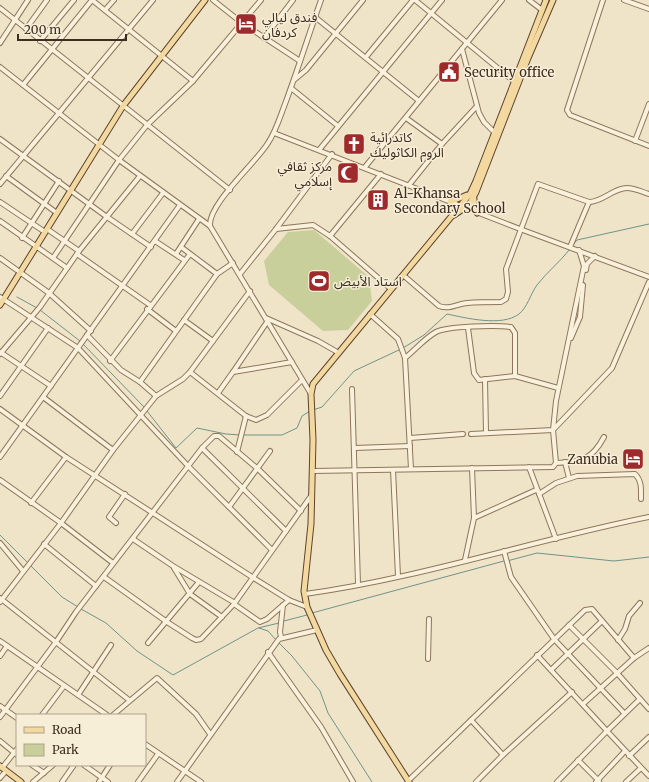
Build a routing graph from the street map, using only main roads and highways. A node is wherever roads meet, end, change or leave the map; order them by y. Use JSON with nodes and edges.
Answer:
{"nodes":[{"id":1,"x":206,"y":0,"type":"edge"},
{"id":2,"x":546,"y":0,"type":"edge"},
{"id":3,"x":553,"y":0,"type":"edge"},
{"id":4,"x":516,"y":84,"type":"junction"},
{"id":5,"x":472,"y":196,"type":"junction"},
{"id":6,"x":450,"y":202,"type":"road end"},
{"id":7,"x":477,"y":213,"type":"road end"},
{"id":8,"x":450,"y":218,"type":"junction"},
{"id":9,"x":2,"y":298,"type":"edge"},
{"id":10,"x":0,"y":305,"type":"edge"},
{"id":11,"x":3,"y":768,"type":"edge"},
{"id":12,"x":21,"y":782,"type":"edge"},
{"id":13,"x":409,"y":782,"type":"edge"}],
"edges":[{"from":1,"to":9,"type":"main road"},
{"from":2,"to":4,"type":"main road"},
{"from":3,"to":4,"type":"main road"},
{"from":4,"to":5,"type":"main road"},
{"from":4,"to":5,"type":"main road"},
{"from":5,"to":6,"type":"main road"},
{"from":5,"to":7,"type":"main road"},
{"from":5,"to":8,"type":"main road"},
{"from":5,"to":8,"type":"main road"},
{"from":8,"to":13,"type":"main road"},
{"from":9,"to":10,"type":"main road"},
{"from":11,"to":12,"type":"main road"}]}
